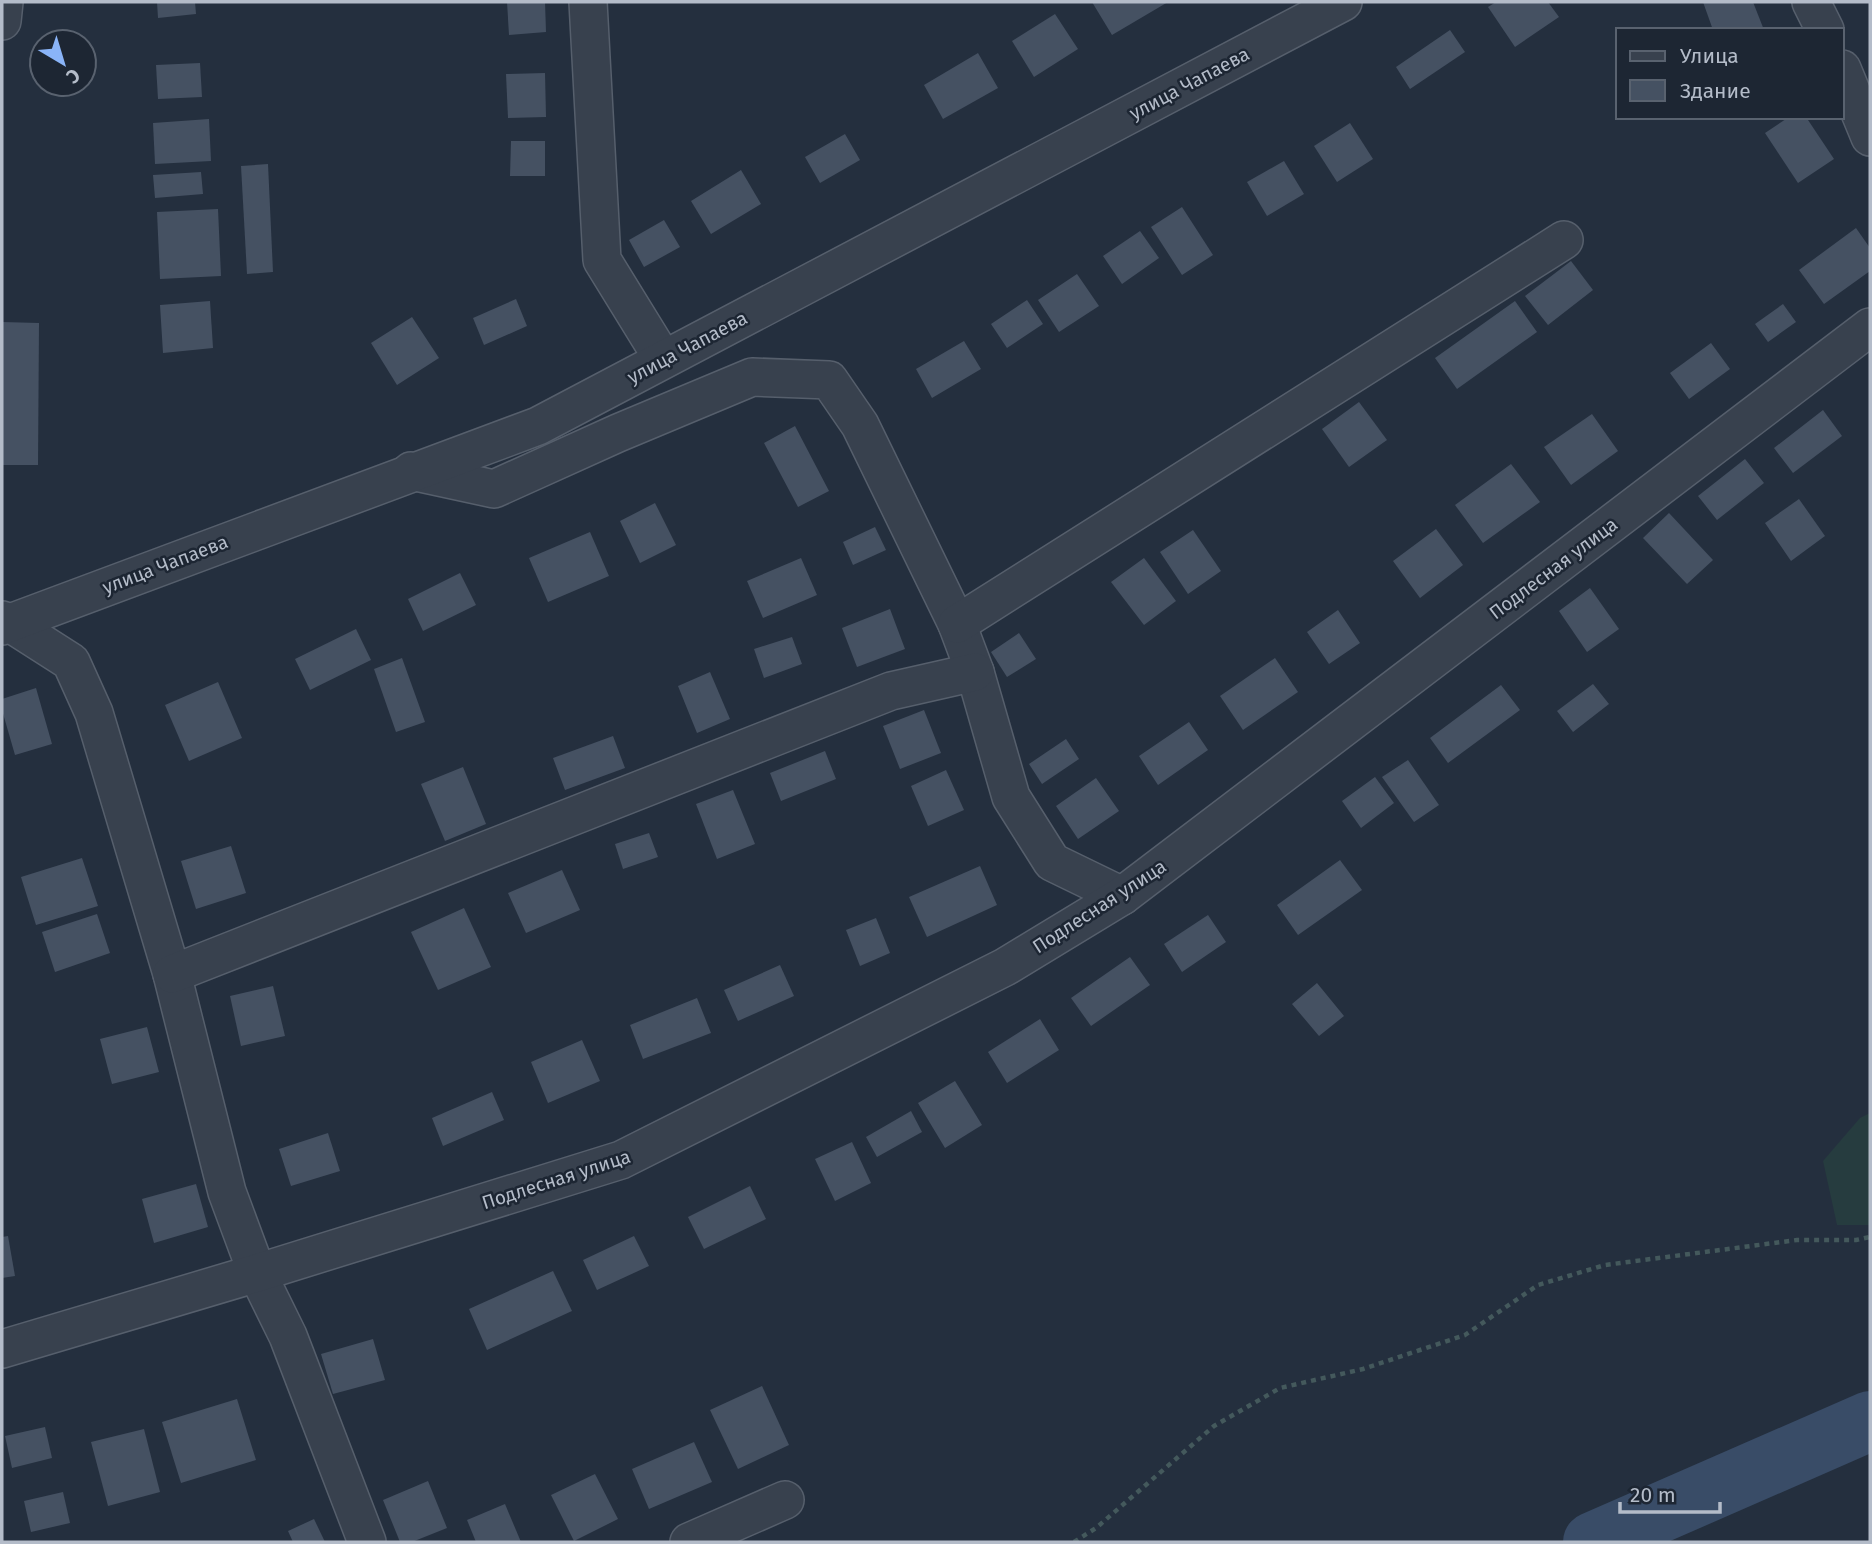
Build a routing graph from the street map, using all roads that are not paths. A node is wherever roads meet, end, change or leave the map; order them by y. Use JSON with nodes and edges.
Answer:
{"nodes":[{"id":1,"x":4,"y":2,"type":"edge"},
{"id":2,"x":588,"y":2,"type":"edge"},
{"id":3,"x":1343,"y":2,"type":"edge"},
{"id":4,"x":1811,"y":2,"type":"edge"},
{"id":5,"x":2,"y":21,"type":"edge"},
{"id":6,"x":1824,"y":28,"type":"edge"},
{"id":7,"x":1844,"y":74,"type":"edge"},
{"id":8,"x":1870,"y":137,"type":"edge"},
{"id":9,"x":1564,"y":240,"type":"dead end"},
{"id":10,"x":1870,"y":327,"type":"edge"},
{"id":11,"x":663,"y":359,"type":"junction"},
{"id":12,"x":411,"y":471,"type":"junction"},
{"id":13,"x":4,"y":623,"type":"edge"},
{"id":14,"x":957,"y":624,"type":"junction"},
{"id":15,"x":975,"y":672,"type":"junction"},
{"id":16,"x":1122,"y":896,"type":"junction"},
{"id":17,"x":172,"y":974,"type":"junction"},
{"id":18,"x":257,"y":1273,"type":"junction"},
{"id":19,"x":2,"y":1349,"type":"edge"},
{"id":20,"x":785,"y":1500,"type":"dead end"},
{"id":21,"x":367,"y":1542,"type":"edge"},
{"id":22,"x":689,"y":1542,"type":"edge"}],
"edges":[{"from":1,"to":5,"type":"street"},
{"from":2,"to":11,"type":"street"},
{"from":3,"to":11,"type":"street","name":"улица Чапаева"},
{"from":4,"to":6,"type":"street"},
{"from":7,"to":8,"type":"street"},
{"from":9,"to":14,"type":"street"},
{"from":10,"to":16,"type":"street","name":"Подлесная улица"},
{"from":11,"to":12,"type":"street","name":"улица Чапаева"},
{"from":12,"to":13,"type":"street","name":"улица Чапаева"},
{"from":12,"to":14,"type":"street"},
{"from":13,"to":17,"type":"street"},
{"from":14,"to":15,"type":"street"},
{"from":15,"to":16,"type":"street"},
{"from":15,"to":17,"type":"street"},
{"from":16,"to":18,"type":"street","name":"Подлесная улица"},
{"from":17,"to":18,"type":"street"},
{"from":18,"to":19,"type":"street","name":"Подлесная улица"},
{"from":18,"to":21,"type":"street"},
{"from":20,"to":22,"type":"street"}]}
